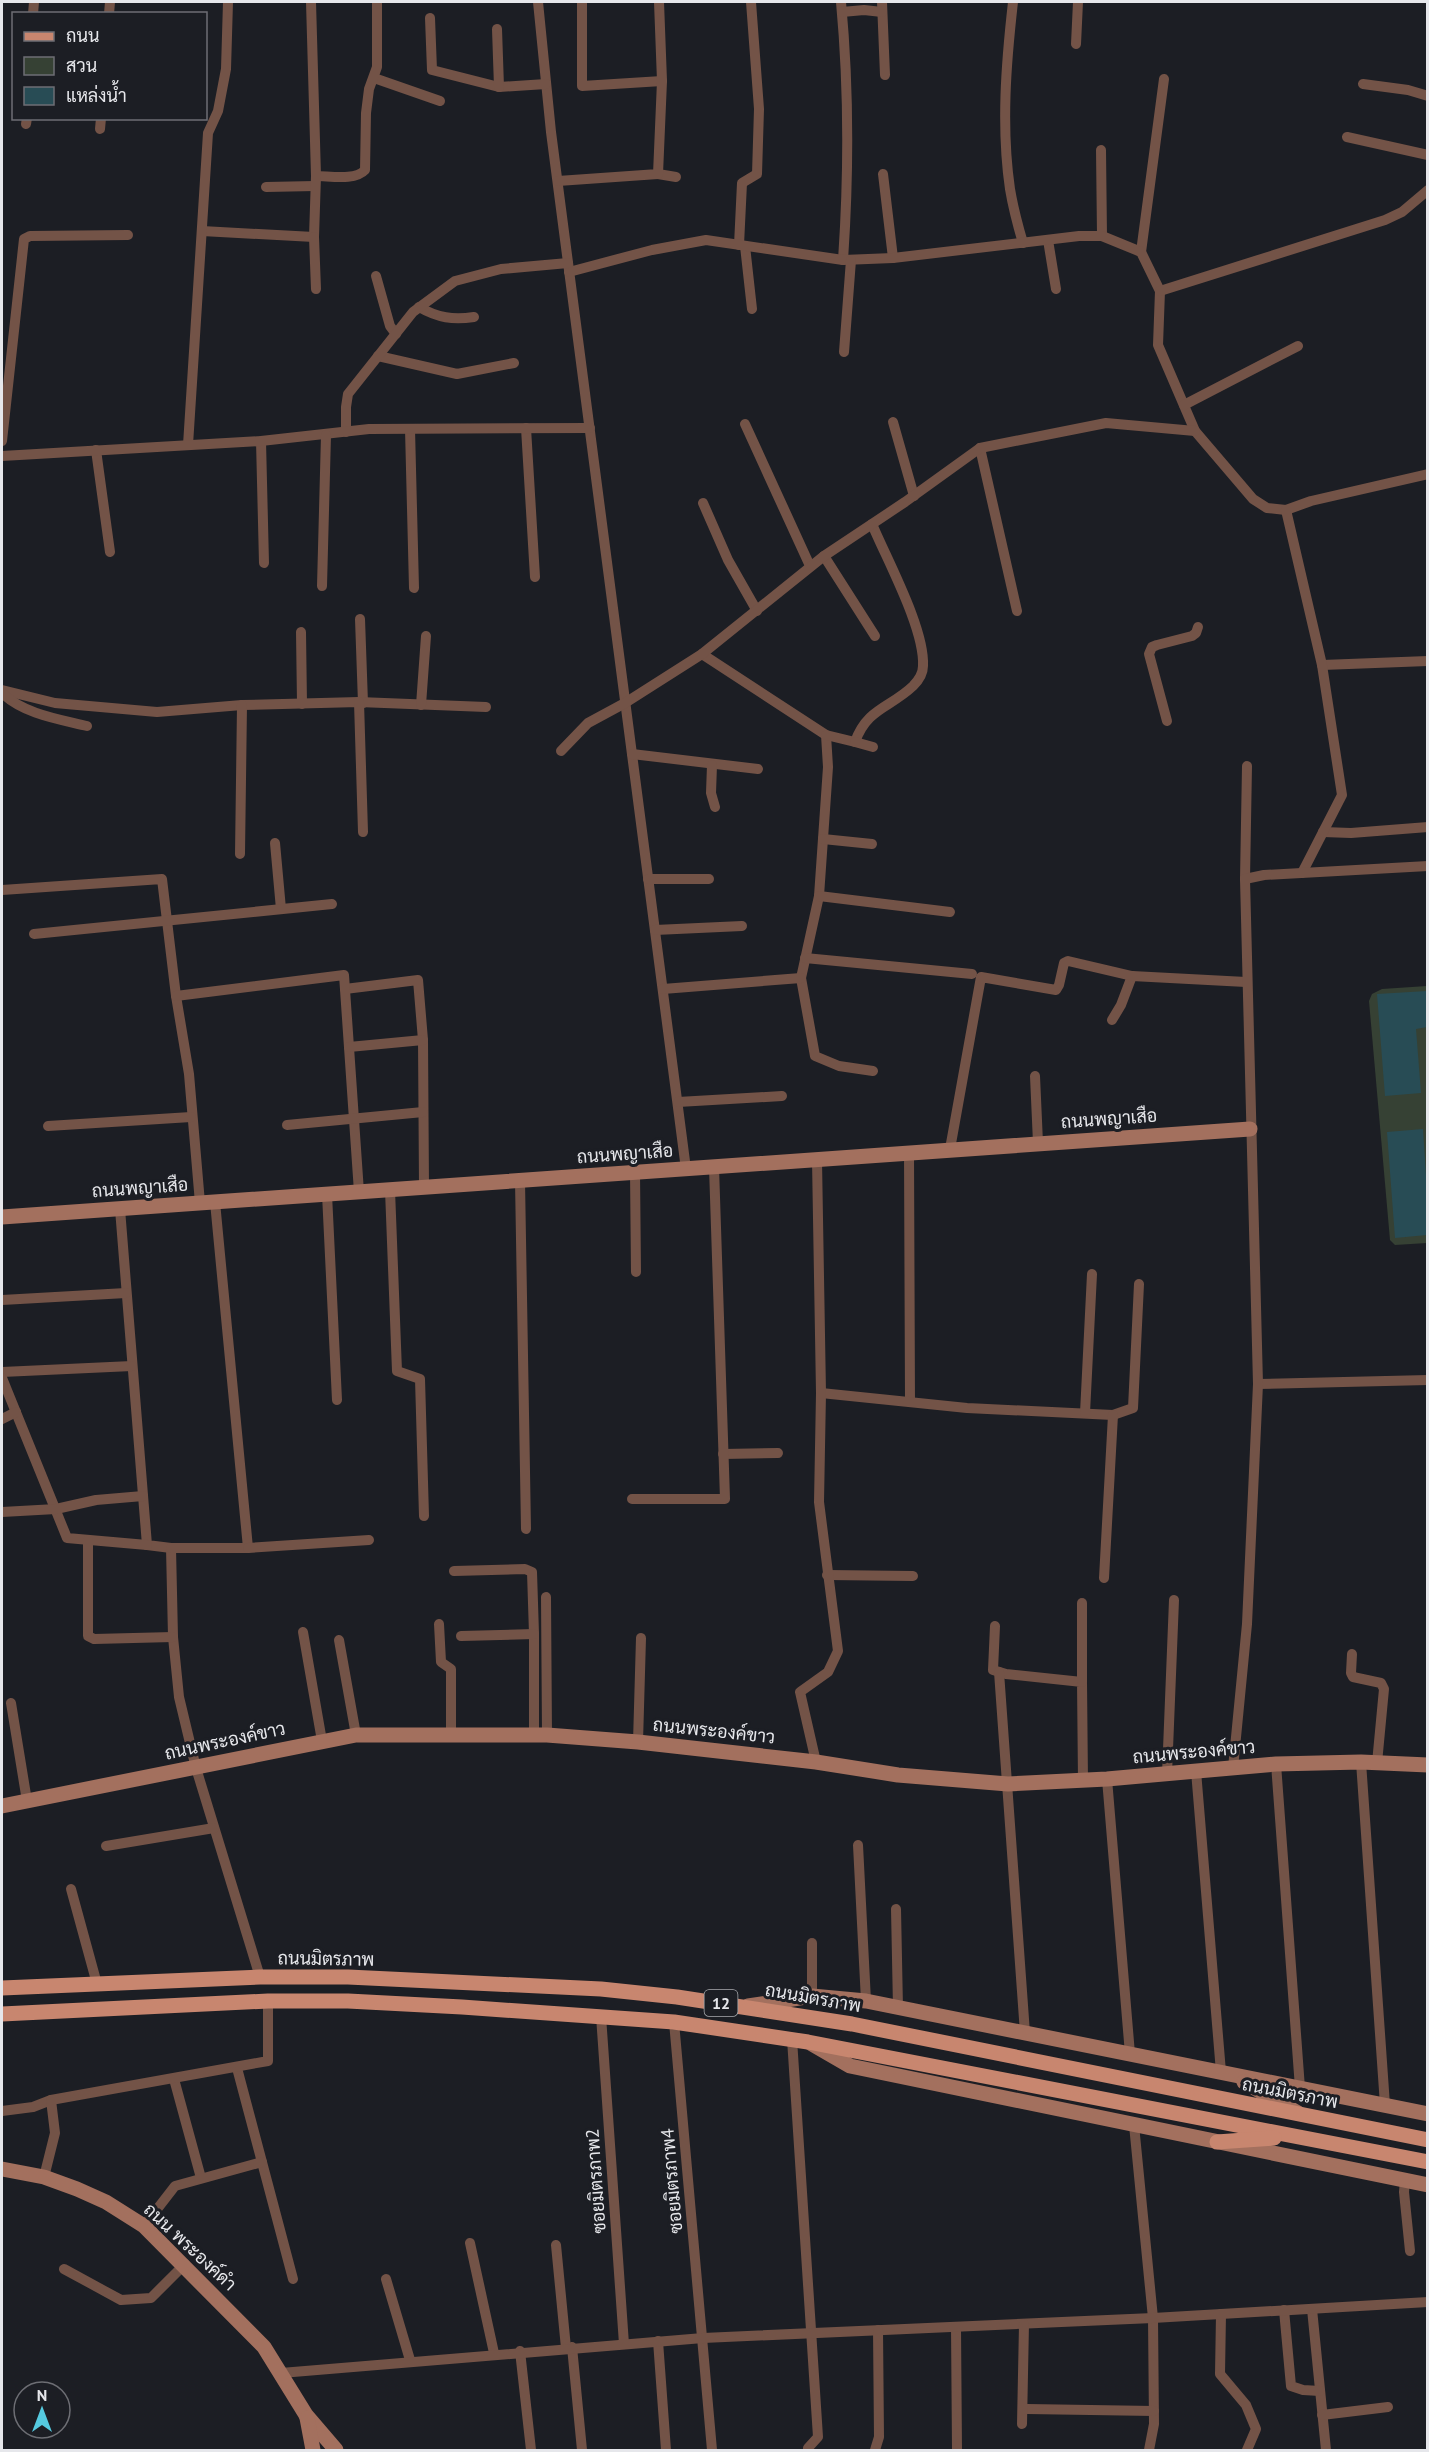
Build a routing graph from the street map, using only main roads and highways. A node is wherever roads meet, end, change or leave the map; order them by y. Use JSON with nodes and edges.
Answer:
{"nodes":[{"id":1,"x":2,"y":1988,"type":"edge"},
{"id":2,"x":2,"y":2014,"type":"edge"},
{"id":3,"x":1298,"y":2137,"type":"junction"},
{"id":4,"x":1428,"y":2140,"type":"edge"},
{"id":5,"x":1217,"y":2142,"type":"road end"},
{"id":6,"x":1428,"y":2162,"type":"edge"}],
"edges":[{"from":1,"to":4,"type":"main road","name":"ถนนมิตรภาพ","number":"12"},
{"from":2,"to":3,"type":"main road","number":"12"},
{"from":3,"to":5,"type":"main road"},
{"from":3,"to":6,"type":"main road","number":"12"}]}
